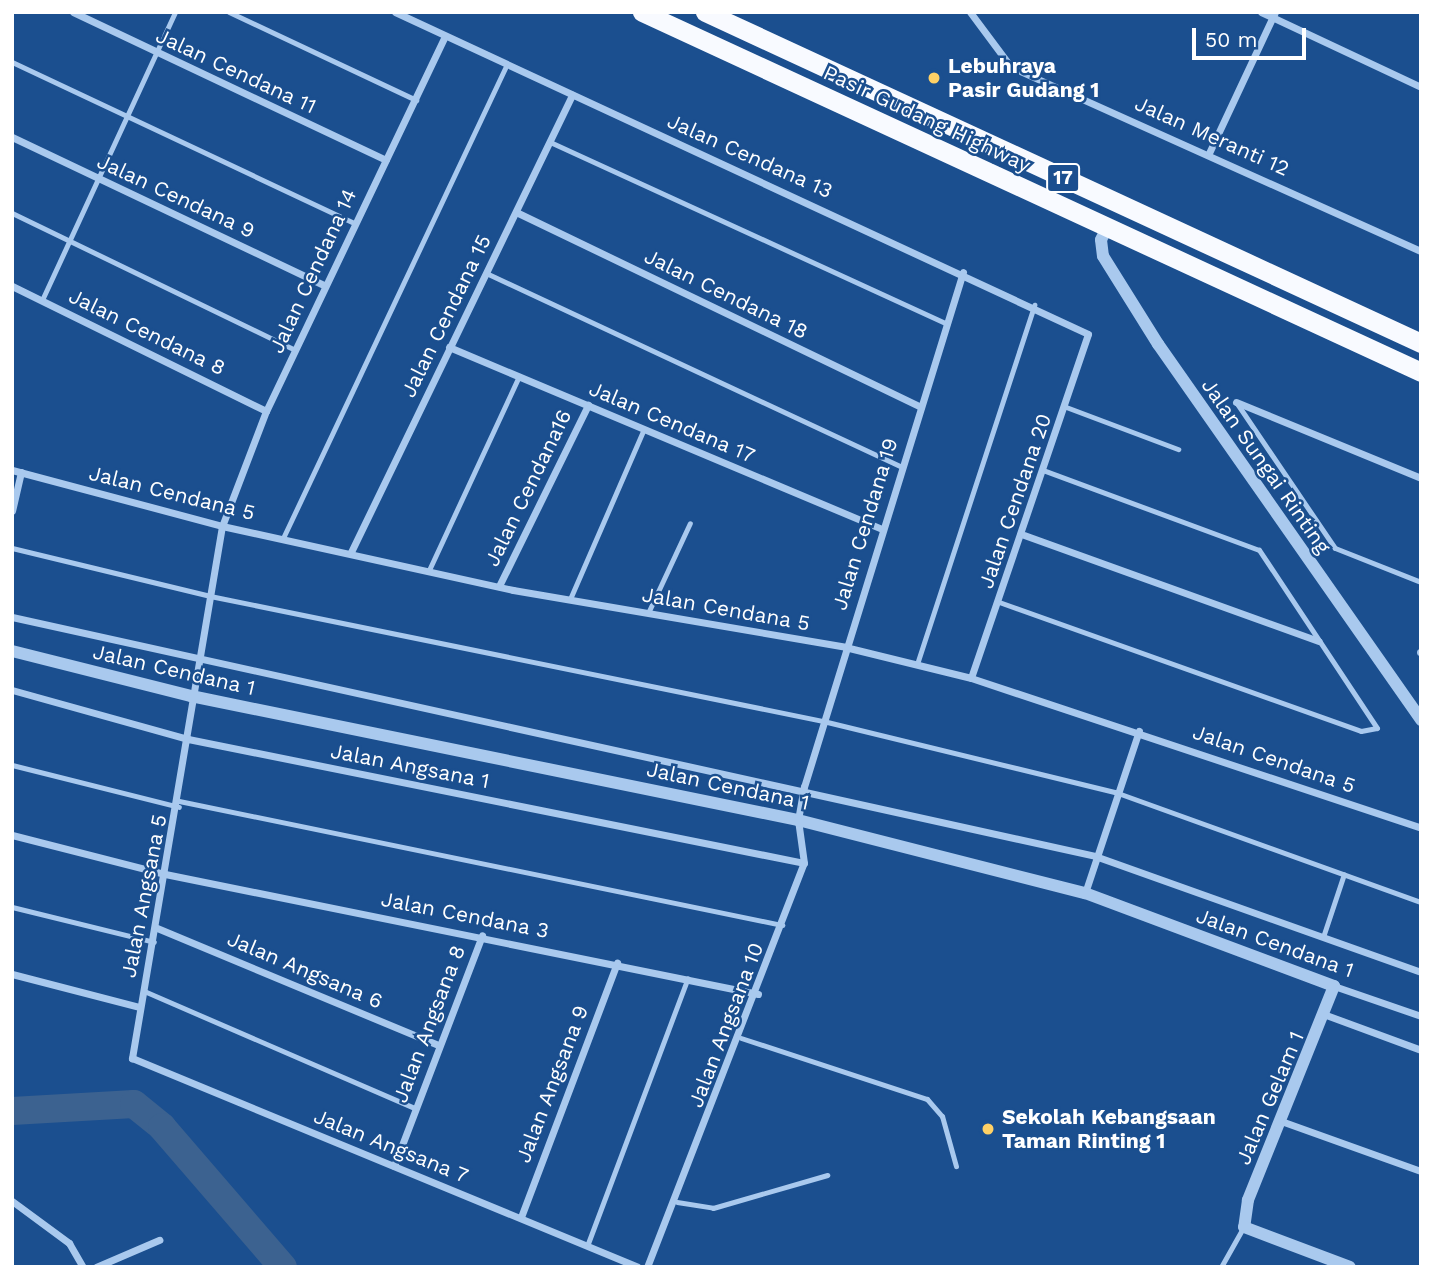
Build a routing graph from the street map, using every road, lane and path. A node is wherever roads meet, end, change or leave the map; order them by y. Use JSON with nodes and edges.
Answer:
{"nodes":[{"id":1,"x":73,"y":12,"type":"edge"},
{"id":2,"x":175,"y":12,"type":"edge"},
{"id":3,"x":229,"y":12,"type":"edge"},
{"id":4,"x":395,"y":12,"type":"edge"},
{"id":5,"x":642,"y":12,"type":"edge"},
{"id":6,"x":705,"y":12,"type":"edge"},
{"id":7,"x":970,"y":12,"type":"edge"},
{"id":8,"x":1261,"y":12,"type":"edge"},
{"id":9,"x":1274,"y":15,"type":"edge"},
{"id":10,"x":445,"y":36,"type":"junction"},
{"id":11,"x":157,"y":54,"type":"junction"},
{"id":12,"x":12,"y":62,"type":"edge"},
{"id":13,"x":507,"y":65,"type":"junction"},
{"id":14,"x":1421,"y":87,"type":"edge"},
{"id":15,"x":572,"y":95,"type":"junction"},
{"id":16,"x":416,"y":100,"type":"junction"},
{"id":17,"x":127,"y":117,"type":"junction"},
{"id":18,"x":12,"y":137,"type":"edge"},
{"id":19,"x":550,"y":142,"type":"junction"},
{"id":20,"x":1209,"y":153,"type":"junction"},
{"id":21,"x":386,"y":160,"type":"junction"},
{"id":22,"x":97,"y":178,"type":"junction"},
{"id":23,"x":516,"y":212,"type":"junction"},
{"id":24,"x":12,"y":213,"type":"edge"},
{"id":25,"x":354,"y":223,"type":"junction"},
{"id":26,"x":1107,"y":228,"type":"junction"},
{"id":27,"x":67,"y":240,"type":"junction"},
{"id":28,"x":1421,"y":251,"type":"edge"},
{"id":29,"x":963,"y":272,"type":"junction"},
{"id":30,"x":486,"y":273,"type":"junction"},
{"id":31,"x":324,"y":285,"type":"junction"},
{"id":32,"x":12,"y":286,"type":"edge"},
{"id":33,"x":42,"y":300,"type":"junction"},
{"id":34,"x":1034,"y":305,"type":"junction"},
{"id":35,"x":947,"y":324,"type":"junction"},
{"id":36,"x":1088,"y":334,"type":"joint"},
{"id":37,"x":1421,"y":343,"type":"edge"},
{"id":38,"x":449,"y":347,"type":"junction"},
{"id":39,"x":295,"y":350,"type":"junction"},
{"id":40,"x":1421,"y":372,"type":"edge"},
{"id":41,"x":519,"y":376,"type":"junction"},
{"id":42,"x":1236,"y":402,"type":"joint"},
{"id":43,"x":588,"y":405,"type":"junction"},
{"id":44,"x":920,"y":406,"type":"junction"},
{"id":45,"x":1066,"y":407,"type":"junction"},
{"id":46,"x":266,"y":411,"type":"junction"},
{"id":47,"x":644,"y":429,"type":"junction"},
{"id":48,"x":1178,"y":449,"type":"dead end"},
{"id":49,"x":902,"y":467,"type":"junction"},
{"id":50,"x":17,"y":471,"type":"edge"},
{"id":51,"x":1045,"y":471,"type":"junction"},
{"id":52,"x":1421,"y":478,"type":"edge"},
{"id":53,"x":12,"y":511,"type":"edge"},
{"id":54,"x":690,"y":523,"type":"dead end"},
{"id":55,"x":222,"y":526,"type":"junction"},
{"id":56,"x":882,"y":529,"type":"junction"},
{"id":57,"x":1024,"y":535,"type":"junction"},
{"id":58,"x":283,"y":538,"type":"junction"},
{"id":59,"x":12,"y":548,"type":"edge"},
{"id":60,"x":351,"y":552,"type":"junction"},
{"id":61,"x":429,"y":570,"type":"junction"},
{"id":62,"x":1421,"y":582,"type":"edge"},
{"id":63,"x":499,"y":586,"type":"junction"},
{"id":64,"x":210,"y":596,"type":"junction"},
{"id":65,"x":570,"y":600,"type":"junction"},
{"id":66,"x":999,"y":601,"type":"junction"},
{"id":67,"x":648,"y":613,"type":"junction"},
{"id":68,"x":12,"y":617,"type":"edge"},
{"id":69,"x":1319,"y":641,"type":"junction"},
{"id":70,"x":845,"y":647,"type":"junction"},
{"id":71,"x":12,"y":651,"type":"edge"},
{"id":72,"x":196,"y":662,"type":"junction"},
{"id":73,"x":917,"y":664,"type":"junction"},
{"id":74,"x":971,"y":678,"type":"junction"},
{"id":75,"x":12,"y":690,"type":"edge"},
{"id":76,"x":191,"y":696,"type":"junction"},
{"id":77,"x":1421,"y":720,"type":"edge"},
{"id":78,"x":823,"y":721,"type":"junction"},
{"id":79,"x":1139,"y":731,"type":"junction"},
{"id":80,"x":188,"y":739,"type":"junction"},
{"id":81,"x":12,"y":765,"type":"edge"},
{"id":82,"x":804,"y":787,"type":"junction"},
{"id":83,"x":1115,"y":792,"type":"junction"},
{"id":84,"x":179,"y":804,"type":"junction"},
{"id":85,"x":798,"y":820,"type":"junction"},
{"id":86,"x":1421,"y":828,"type":"edge"},
{"id":87,"x":12,"y":835,"type":"edge"},
{"id":88,"x":1096,"y":856,"type":"junction"},
{"id":89,"x":804,"y":863,"type":"junction"},
{"id":90,"x":165,"y":874,"type":"junction"},
{"id":91,"x":1344,"y":874,"type":"junction"},
{"id":92,"x":1084,"y":893,"type":"junction"},
{"id":93,"x":1421,"y":902,"type":"edge"},
{"id":94,"x":12,"y":907,"type":"edge"},
{"id":95,"x":782,"y":925,"type":"junction"},
{"id":96,"x":157,"y":928,"type":"junction"},
{"id":97,"x":482,"y":935,"type":"junction"},
{"id":98,"x":1323,"y":937,"type":"junction"},
{"id":99,"x":154,"y":942,"type":"junction"},
{"id":100,"x":617,"y":964,"type":"junction"},
{"id":101,"x":1421,"y":972,"type":"edge"},
{"id":102,"x":12,"y":974,"type":"edge"},
{"id":103,"x":688,"y":978,"type":"junction"},
{"id":104,"x":1334,"y":986,"type":"junction"},
{"id":105,"x":144,"y":991,"type":"junction"},
{"id":106,"x":758,"y":993,"type":"junction"},
{"id":107,"x":139,"y":1007,"type":"junction"},
{"id":108,"x":1326,"y":1015,"type":"junction"},
{"id":109,"x":1421,"y":1016,"type":"edge"},
{"id":110,"x":741,"y":1038,"type":"junction"},
{"id":111,"x":438,"y":1045,"type":"junction"},
{"id":112,"x":1421,"y":1050,"type":"edge"},
{"id":113,"x":132,"y":1058,"type":"joint"},
{"id":114,"x":415,"y":1108,"type":"junction"},
{"id":115,"x":1281,"y":1121,"type":"junction"},
{"id":116,"x":394,"y":1166,"type":"junction"},
{"id":117,"x":956,"y":1166,"type":"dead end"},
{"id":118,"x":1421,"y":1171,"type":"edge"},
{"id":119,"x":827,"y":1175,"type":"dead end"},
{"id":120,"x":12,"y":1201,"type":"edge"},
{"id":121,"x":677,"y":1202,"type":"junction"},
{"id":122,"x":521,"y":1217,"type":"junction"},
{"id":123,"x":1244,"y":1227,"type":"junction"},
{"id":124,"x":159,"y":1240,"type":"dead end"},
{"id":125,"x":587,"y":1246,"type":"junction"},
{"id":126,"x":83,"y":1267,"type":"edge"},
{"id":127,"x":96,"y":1267,"type":"edge"},
{"id":128,"x":638,"y":1267,"type":"edge"},
{"id":129,"x":647,"y":1267,"type":"edge"},
{"id":130,"x":1222,"y":1267,"type":"edge"},
{"id":131,"x":1350,"y":1267,"type":"edge"}],
"edges":[{"from":1,"to":11,"type":"street","name":"Jalan Cendana 11"},
{"from":2,"to":11,"type":"lane"},
{"from":3,"to":16,"type":"lane"},
{"from":4,"to":10,"type":"street","name":"Jalan Cendana 13"},
{"from":5,"to":26,"type":"highway","name":"Pasir Gudang Highway","number":"17"},
{"from":6,"to":37,"type":"highway","name":"Pasir Gudang Highway","number":"17"},
{"from":7,"to":20,"type":"street","name":"Jalan Meranti 12"},
{"from":8,"to":9,"type":"street"},
{"from":9,"to":14,"type":"street"},
{"from":9,"to":20,"type":"street"},
{"from":10,"to":13,"type":"street","name":"Jalan Cendana 13"},
{"from":10,"to":16,"type":"street","name":"Jalan Cendana 14"},
{"from":11,"to":17,"type":"lane"},
{"from":11,"to":21,"type":"street","name":"Jalan Cendana 11"},
{"from":12,"to":17,"type":"lane"},
{"from":13,"to":15,"type":"street","name":"Jalan Cendana 13"},
{"from":13,"to":58,"type":"lane"},
{"from":15,"to":19,"type":"street","name":"Jalan Cendana 15"},
{"from":15,"to":29,"type":"street","name":"Jalan Cendana 13"},
{"from":16,"to":21,"type":"street","name":"Jalan Cendana 14"},
{"from":17,"to":22,"type":"lane"},
{"from":17,"to":25,"type":"lane"},
{"from":18,"to":22,"type":"street","name":"Jalan Cendana 9"},
{"from":19,"to":23,"type":"street","name":"Jalan Cendana 15"},
{"from":19,"to":35,"type":"lane"},
{"from":20,"to":28,"type":"street","name":"Jalan Meranti 12"},
{"from":21,"to":25,"type":"street","name":"Jalan Cendana 14"},
{"from":22,"to":27,"type":"lane"},
{"from":22,"to":31,"type":"street","name":"Jalan Cendana 9"},
{"from":23,"to":30,"type":"street","name":"Jalan Cendana 15"},
{"from":23,"to":44,"type":"street","name":"Jalan Cendana 18"},
{"from":24,"to":27,"type":"lane"},
{"from":25,"to":31,"type":"street","name":"Jalan Cendana 14"},
{"from":26,"to":40,"type":"highway","name":"Pasir Gudang Highway","number":"17"},
{"from":26,"to":77,"type":"street","name":"Jalan Sungai Rinting"},
{"from":27,"to":33,"type":"lane"},
{"from":27,"to":39,"type":"lane"},
{"from":29,"to":34,"type":"street","name":"Jalan Cendana 13"},
{"from":29,"to":35,"type":"street","name":"Jalan Cendana 19"},
{"from":30,"to":38,"type":"street","name":"Jalan Cendana 15"},
{"from":30,"to":49,"type":"lane"},
{"from":31,"to":39,"type":"street","name":"Jalan Cendana 14"},
{"from":32,"to":33,"type":"street","name":"Jalan Cendana 8"},
{"from":33,"to":46,"type":"street","name":"Jalan Cendana 8"},
{"from":34,"to":36,"type":"street","name":"Jalan Cendana 13"},
{"from":34,"to":73,"type":"lane"},
{"from":35,"to":44,"type":"street","name":"Jalan Cendana 19"},
{"from":36,"to":45,"type":"street","name":"Jalan Cendana 20"},
{"from":38,"to":41,"type":"street","name":"Jalan Cendana 17"},
{"from":38,"to":60,"type":"street","name":"Jalan Cendana 15"},
{"from":39,"to":46,"type":"street","name":"Jalan Cendana 14"},
{"from":41,"to":43,"type":"street","name":"Jalan Cendana 17"},
{"from":41,"to":61,"type":"lane"},
{"from":42,"to":52,"type":"street"},
{"from":42,"to":62,"type":"lane"},
{"from":43,"to":47,"type":"street","name":"Jalan Cendana 17"},
{"from":43,"to":63,"type":"street","name":"Jalan Cendana16"},
{"from":44,"to":49,"type":"street","name":"Jalan Cendana 19"},
{"from":45,"to":48,"type":"lane"},
{"from":45,"to":51,"type":"street","name":"Jalan Cendana 20"},
{"from":46,"to":55,"type":"street","name":"Jalan Cendana 14"},
{"from":47,"to":56,"type":"street","name":"Jalan Cendana 17"},
{"from":47,"to":65,"type":"lane"},
{"from":49,"to":56,"type":"street","name":"Jalan Cendana 19"},
{"from":50,"to":53,"type":"street"},
{"from":50,"to":55,"type":"street","name":"Jalan Cendana 5"},
{"from":51,"to":57,"type":"street","name":"Jalan Cendana 20"},
{"from":51,"to":69,"type":"lane"},
{"from":54,"to":67,"type":"lane"},
{"from":55,"to":58,"type":"street","name":"Jalan Cendana 5"},
{"from":55,"to":64,"type":"street","name":"Jalan Cendana 14"},
{"from":56,"to":70,"type":"street","name":"Jalan Cendana 19"},
{"from":57,"to":66,"type":"street","name":"Jalan Cendana 20"},
{"from":57,"to":69,"type":"street"},
{"from":58,"to":60,"type":"street","name":"Jalan Cendana 5"},
{"from":59,"to":64,"type":"lane"},
{"from":60,"to":61,"type":"street","name":"Jalan Cendana 5"},
{"from":61,"to":63,"type":"street","name":"Jalan Cendana 5"},
{"from":63,"to":65,"type":"street","name":"Jalan Cendana 5"},
{"from":64,"to":72,"type":"street","name":"Jalan Cendana 14"},
{"from":64,"to":78,"type":"lane"},
{"from":65,"to":67,"type":"street","name":"Jalan Cendana 5"},
{"from":66,"to":69,"type":"lane"},
{"from":66,"to":74,"type":"street","name":"Jalan Cendana 20"},
{"from":67,"to":70,"type":"street","name":"Jalan Cendana 5"},
{"from":68,"to":72,"type":"street","name":"Jalan Cendana 1"},
{"from":70,"to":73,"type":"street","name":"Jalan Cendana 5"},
{"from":70,"to":78,"type":"street","name":"Jalan Cendana 19"},
{"from":71,"to":76,"type":"street","name":"Jalan Cendana 1"},
{"from":72,"to":76,"type":"street","name":"Jalan Angsana 5"},
{"from":72,"to":82,"type":"street","name":"Jalan Cendana 1"},
{"from":73,"to":74,"type":"street","name":"Jalan Cendana 5"},
{"from":74,"to":79,"type":"street","name":"Jalan Cendana 5"},
{"from":75,"to":80,"type":"street","name":"Jalan Angsana 1"},
{"from":76,"to":80,"type":"street","name":"Jalan Angsana 5"},
{"from":76,"to":85,"type":"street","name":"Jalan Cendana 1"},
{"from":78,"to":82,"type":"street","name":"Jalan Cendana 19"},
{"from":78,"to":83,"type":"lane"},
{"from":79,"to":83,"type":"street"},
{"from":79,"to":86,"type":"street","name":"Jalan Cendana 5"},
{"from":80,"to":84,"type":"street","name":"Jalan Angsana 5"},
{"from":80,"to":89,"type":"street","name":"Jalan Angsana 1"},
{"from":81,"to":84,"type":"lane"},
{"from":82,"to":85,"type":"street","name":"Jalan Angsana 10"},
{"from":82,"to":88,"type":"street","name":"Jalan Cendana 1"},
{"from":83,"to":88,"type":"street"},
{"from":83,"to":91,"type":"lane"},
{"from":84,"to":90,"type":"street","name":"Jalan Angsana 5"},
{"from":84,"to":95,"type":"lane"},
{"from":85,"to":89,"type":"street","name":"Jalan Angsana 10"},
{"from":85,"to":92,"type":"street","name":"Jalan Cendana 1"},
{"from":87,"to":90,"type":"street","name":"Jalan Cendana 3"},
{"from":88,"to":92,"type":"street"},
{"from":88,"to":98,"type":"street","name":"Jalan Cendana 1"},
{"from":89,"to":95,"type":"street","name":"Jalan Angsana 10"},
{"from":90,"to":96,"type":"street","name":"Jalan Angsana 5"},
{"from":90,"to":97,"type":"street","name":"Jalan Cendana 3"},
{"from":91,"to":93,"type":"lane"},
{"from":91,"to":98,"type":"lane"},
{"from":92,"to":104,"type":"street","name":"Jalan Cendana 1"},
{"from":94,"to":99,"type":"lane"},
{"from":95,"to":106,"type":"street","name":"Jalan Angsana 10"},
{"from":96,"to":99,"type":"street","name":"Jalan Angsana 5"},
{"from":96,"to":111,"type":"street","name":"Jalan Angsana 6"},
{"from":97,"to":100,"type":"street","name":"Jalan Cendana 3"},
{"from":97,"to":111,"type":"street","name":"Jalan Angsana 8"},
{"from":98,"to":101,"type":"street","name":"Jalan Cendana 1"},
{"from":99,"to":105,"type":"street","name":"Jalan Angsana 5"},
{"from":100,"to":103,"type":"street","name":"Jalan Cendana 3"},
{"from":100,"to":122,"type":"street","name":"Jalan Angsana 9"},
{"from":102,"to":107,"type":"street"},
{"from":103,"to":106,"type":"street","name":"Jalan Cendana 3"},
{"from":103,"to":125,"type":"lane"},
{"from":104,"to":108,"type":"street","name":"Jalan Gelam 1"},
{"from":104,"to":109,"type":"street","name":"Jalan Cendana 1"},
{"from":105,"to":107,"type":"street","name":"Jalan Angsana 5"},
{"from":105,"to":114,"type":"lane"},
{"from":106,"to":110,"type":"street","name":"Jalan Angsana 10"},
{"from":107,"to":113,"type":"street","name":"Jalan Angsana 5"},
{"from":108,"to":112,"type":"street"},
{"from":108,"to":115,"type":"street","name":"Jalan Gelam 1"},
{"from":110,"to":117,"type":"lane"},
{"from":110,"to":121,"type":"street","name":"Jalan Angsana 10"},
{"from":111,"to":114,"type":"street","name":"Jalan Angsana 8"},
{"from":113,"to":116,"type":"street","name":"Jalan Angsana 7"},
{"from":114,"to":116,"type":"street","name":"Jalan Angsana 8"},
{"from":115,"to":118,"type":"street"},
{"from":115,"to":123,"type":"street","name":"Jalan Gelam 1"},
{"from":116,"to":122,"type":"street","name":"Jalan Angsana 7"},
{"from":119,"to":121,"type":"lane"},
{"from":120,"to":126,"type":"street"},
{"from":121,"to":129,"type":"street","name":"Jalan Angsana 10"},
{"from":122,"to":125,"type":"street","name":"Jalan Angsana 7"},
{"from":123,"to":130,"type":"lane"},
{"from":123,"to":131,"type":"street"},
{"from":124,"to":127,"type":"street"},
{"from":125,"to":128,"type":"street","name":"Jalan Angsana 7"}]}
